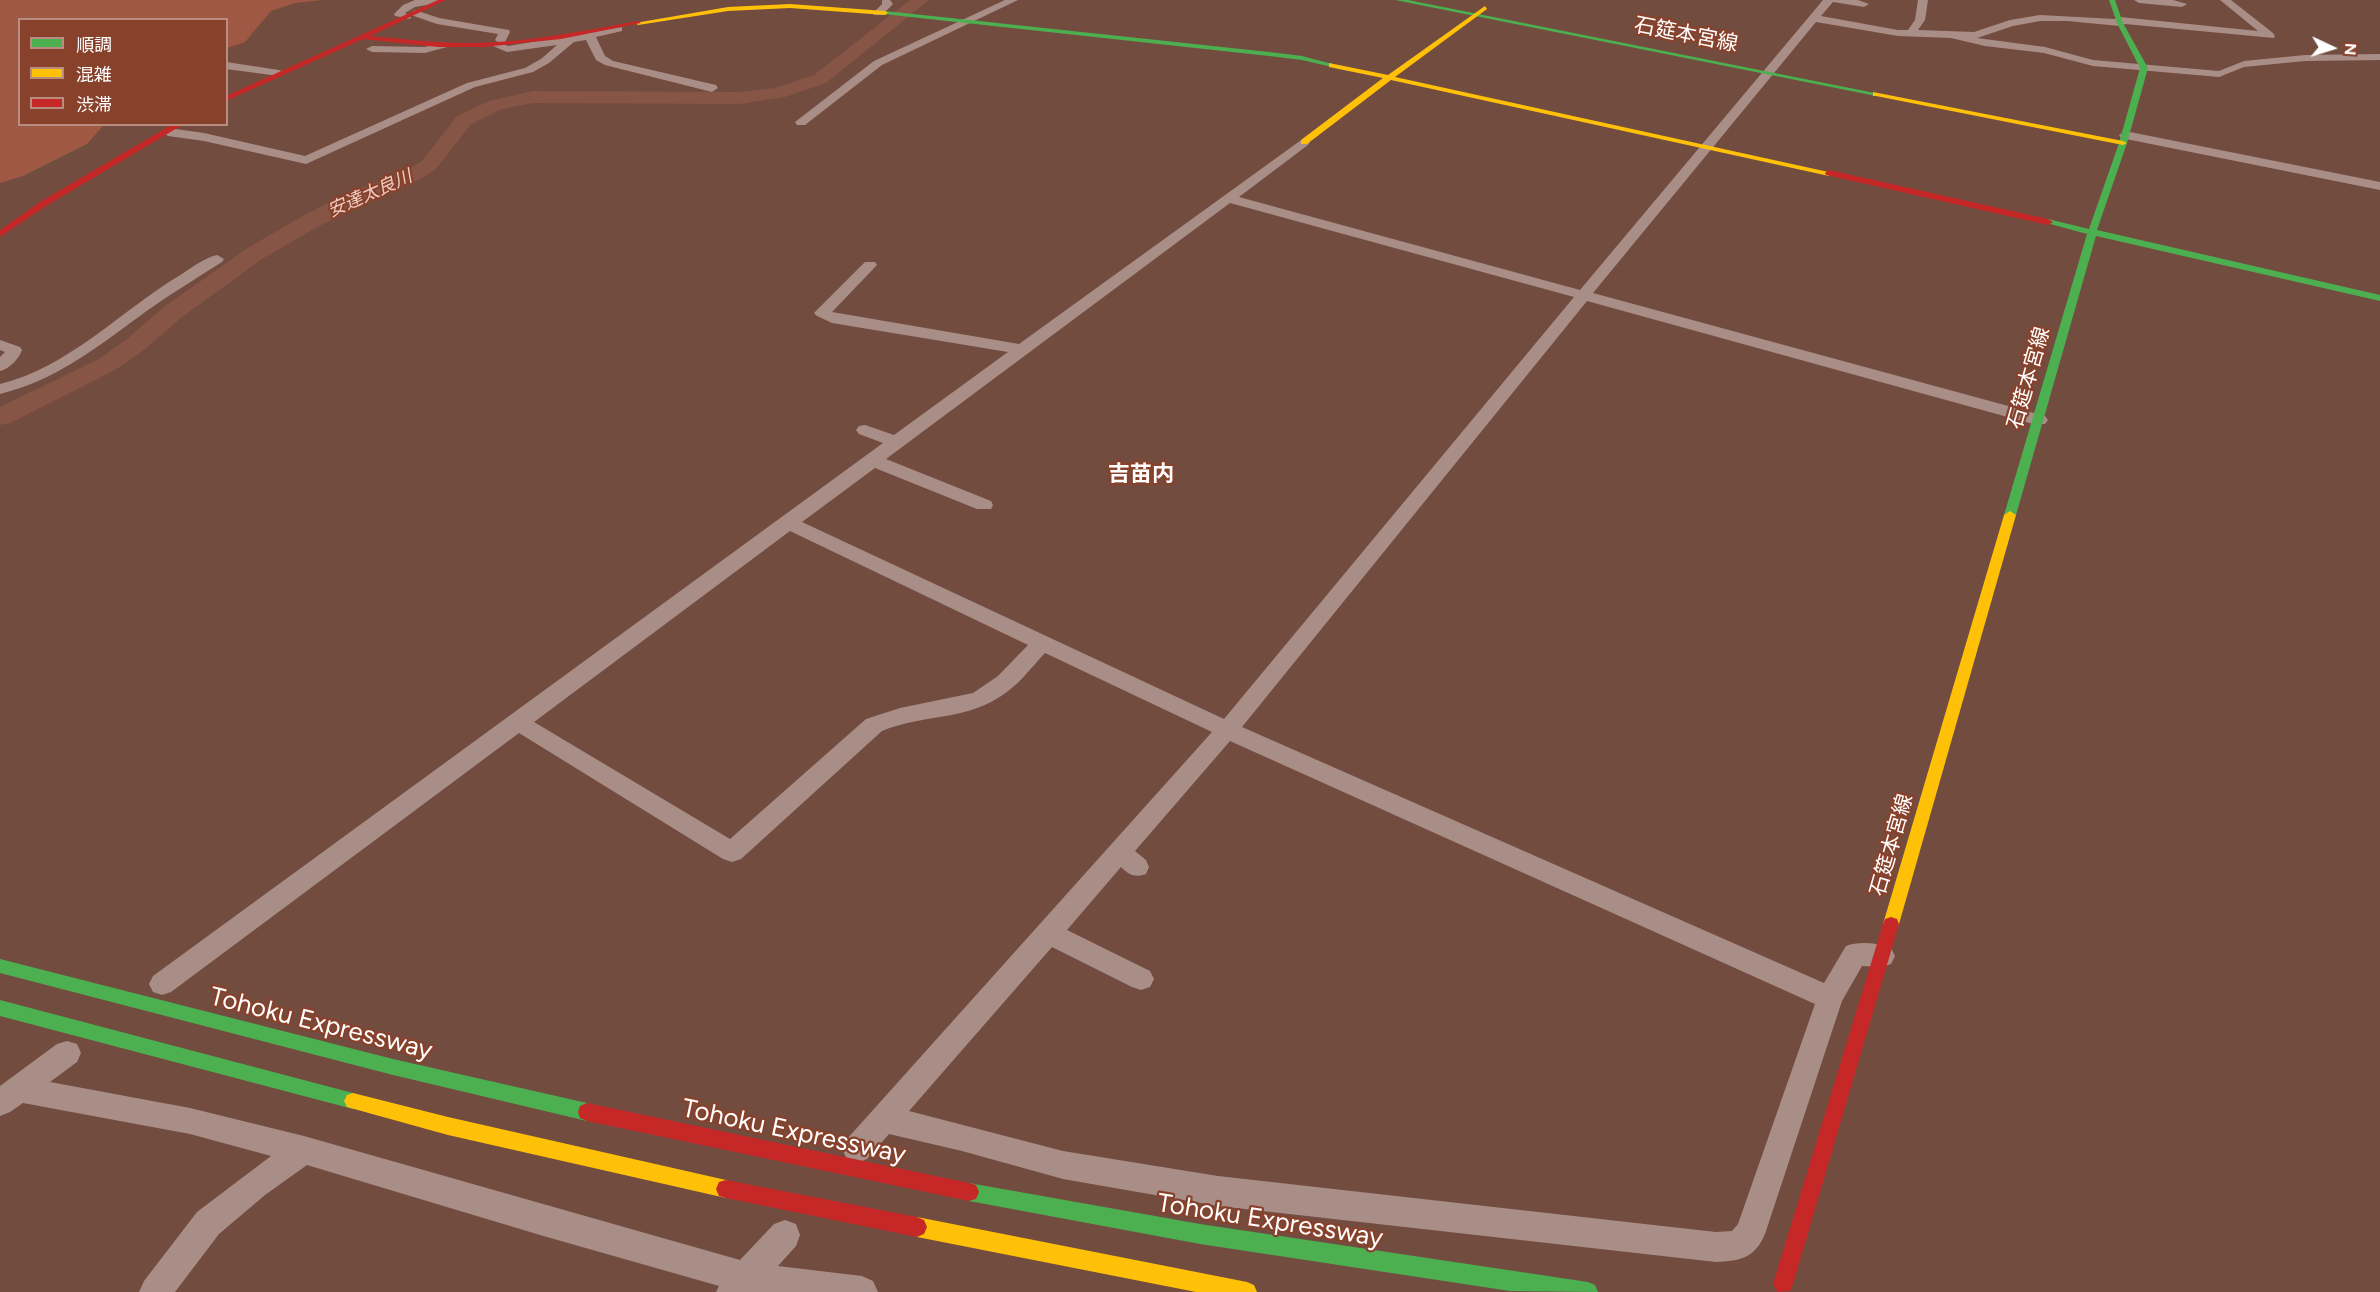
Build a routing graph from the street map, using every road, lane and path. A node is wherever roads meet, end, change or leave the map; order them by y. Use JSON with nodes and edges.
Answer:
{"nodes":[{"id":1,"x":440,"y":0,"type":"edge"},
{"id":2,"x":1013,"y":0,"type":"edge"},
{"id":3,"x":1398,"y":0,"type":"edge"},
{"id":4,"x":1497,"y":0,"type":"edge"},
{"id":5,"x":1829,"y":0,"type":"edge"},
{"id":6,"x":1836,"y":0,"type":"edge"},
{"id":7,"x":1923,"y":0,"type":"edge"},
{"id":8,"x":2112,"y":0,"type":"edge"},
{"id":9,"x":2139,"y":0,"type":"edge"},
{"id":10,"x":2225,"y":0,"type":"edge"},
{"id":11,"x":1864,"y":4,"type":"dead end"},
{"id":12,"x":2182,"y":4,"type":"dead end"},
{"id":13,"x":410,"y":15,"type":"junction"},
{"id":14,"x":1476,"y":16,"type":"junction"},
{"id":15,"x":1814,"y":18,"type":"junction"},
{"id":16,"x":2120,"y":22,"type":"junction"},
{"id":17,"x":965,"y":23,"type":"junction"},
{"id":18,"x":620,"y":26,"type":"junction"},
{"id":19,"x":1911,"y":33,"type":"junction"},
{"id":20,"x":1950,"y":34,"type":"junction"},
{"id":21,"x":590,"y":36,"type":"junction"},
{"id":22,"x":361,"y":37,"type":"junction"},
{"id":23,"x":570,"y":40,"type":"junction"},
{"id":24,"x":2279,"y":41,"type":"junction"},
{"id":25,"x":443,"y":45,"type":"junction"},
{"id":26,"x":372,"y":49,"type":"dead end"},
{"id":27,"x":2380,"y":57,"type":"edge"},
{"id":28,"x":2305,"y":58,"type":"junction"},
{"id":29,"x":228,"y":66,"type":"edge"},
{"id":30,"x":2144,"y":68,"type":"junction"},
{"id":31,"x":279,"y":73,"type":"junction"},
{"id":32,"x":1768,"y":73,"type":"junction"},
{"id":33,"x":1390,"y":79,"type":"junction"},
{"id":34,"x":712,"y":88,"type":"dead end"},
{"id":35,"x":228,"y":98,"type":"edge"},
{"id":36,"x":801,"y":122,"type":"dead end"},
{"id":37,"x":177,"y":126,"type":"edge"},
{"id":38,"x":168,"y":132,"type":"junction"},
{"id":39,"x":2124,"y":139,"type":"junction"},
{"id":40,"x":1304,"y":142,"type":"joint"},
{"id":41,"x":1707,"y":145,"type":"junction"},
{"id":42,"x":2380,"y":186,"type":"edge"},
{"id":43,"x":1228,"y":198,"type":"junction"},
{"id":44,"x":2092,"y":232,"type":"junction"},
{"id":45,"x":0,"y":234,"type":"edge"},
{"id":46,"x":217,"y":259,"type":"dead end"},
{"id":47,"x":870,"y":265,"type":"dead end"},
{"id":48,"x":1585,"y":296,"type":"junction"},
{"id":49,"x":2380,"y":298,"type":"edge"},
{"id":50,"x":0,"y":345,"type":"edge"},
{"id":51,"x":1025,"y":350,"type":"junction"},
{"id":52,"x":0,"y":366,"type":"edge"},
{"id":53,"x":0,"y":389,"type":"edge"},
{"id":54,"x":2039,"y":420,"type":"junction"},
{"id":55,"x":865,"y":430,"type":"dead end"},
{"id":56,"x":897,"y":442,"type":"junction"},
{"id":57,"x":872,"y":460,"type":"junction"},
{"id":58,"x":984,"y":505,"type":"dead end"},
{"id":59,"x":786,"y":522,"type":"junction"},
{"id":60,"x":1042,"y":643,"type":"junction"},
{"id":61,"x":517,"y":722,"type":"junction"},
{"id":62,"x":1227,"y":730,"type":"junction"},
{"id":63,"x":1047,"y":932,"type":"junction"},
{"id":64,"x":1882,"y":956,"type":"junction"},
{"id":65,"x":0,"y":966,"type":"edge"},
{"id":66,"x":1141,"y":980,"type":"dead end"},
{"id":67,"x":162,"y":984,"type":"dead end"},
{"id":68,"x":1830,"y":998,"type":"junction"},
{"id":69,"x":0,"y":1008,"type":"edge"},
{"id":70,"x":66,"y":1053,"type":"dead end"},
{"id":71,"x":9,"y":1096,"type":"edge"},
{"id":72,"x":883,"y":1119,"type":"junction"},
{"id":73,"x":857,"y":1149,"type":"dead end"},
{"id":74,"x":304,"y":1150,"type":"junction"},
{"id":75,"x":785,"y":1235,"type":"dead end"},
{"id":76,"x":738,"y":1284,"type":"edge"},
{"id":77,"x":1783,"y":1284,"type":"dead end"},
{"id":78,"x":155,"y":1292,"type":"edge"},
{"id":79,"x":862,"y":1292,"type":"edge"},
{"id":80,"x":1247,"y":1292,"type":"edge"},
{"id":81,"x":1588,"y":1292,"type":"edge"}],
"edges":[{"from":1,"to":13,"type":"main road"},
{"from":2,"to":17,"type":"street"},
{"from":3,"to":14,"type":"main road","name":"石筵本宮線"},
{"from":4,"to":14,"type":"main road"},
{"from":5,"to":15,"type":"street"},
{"from":6,"to":11,"type":"street"},
{"from":7,"to":19,"type":"street"},
{"from":8,"to":16,"type":"main road"},
{"from":9,"to":12,"type":"street"},
{"from":10,"to":24,"type":"street"},
{"from":13,"to":22,"type":"main road"},
{"from":13,"to":23,"type":"street"},
{"from":14,"to":32,"type":"main road","name":"石筵本宮線"},
{"from":14,"to":33,"type":"main road"},
{"from":15,"to":19,"type":"street"},
{"from":15,"to":32,"type":"street"},
{"from":16,"to":20,"type":"street"},
{"from":16,"to":24,"type":"street"},
{"from":16,"to":30,"type":"main road"},
{"from":17,"to":18,"type":"main road"},
{"from":17,"to":33,"type":"main road"},
{"from":17,"to":36,"type":"street"},
{"from":18,"to":21,"type":"street"},
{"from":18,"to":25,"type":"main road"},
{"from":19,"to":20,"type":"street"},
{"from":20,"to":30,"type":"street"},
{"from":21,"to":23,"type":"street"},
{"from":21,"to":34,"type":"street"},
{"from":22,"to":25,"type":"main road"},
{"from":22,"to":31,"type":"main road"},
{"from":23,"to":38,"type":"street"},
{"from":24,"to":28,"type":"street"},
{"from":25,"to":26,"type":"street"},
{"from":27,"to":28,"type":"street"},
{"from":28,"to":30,"type":"street"},
{"from":29,"to":31,"type":"street"},
{"from":30,"to":39,"type":"main road"},
{"from":31,"to":35,"type":"main road"},
{"from":32,"to":39,"type":"main road","name":"石筵本宮線"},
{"from":32,"to":41,"type":"street"},
{"from":33,"to":40,"type":"main road"},
{"from":33,"to":41,"type":"main road"},
{"from":37,"to":38,"type":"main road"},
{"from":38,"to":45,"type":"main road"},
{"from":39,"to":42,"type":"street"},
{"from":39,"to":44,"type":"main road","name":"石筵本宮線"},
{"from":40,"to":43,"type":"street"},
{"from":41,"to":44,"type":"main road"},
{"from":41,"to":48,"type":"street"},
{"from":43,"to":48,"type":"street"},
{"from":43,"to":51,"type":"street"},
{"from":44,"to":49,"type":"main road"},
{"from":44,"to":54,"type":"main road","name":"石筵本宮線"},
{"from":46,"to":53,"type":"street"},
{"from":47,"to":51,"type":"street"},
{"from":48,"to":54,"type":"street"},
{"from":48,"to":62,"type":"street"},
{"from":50,"to":52,"type":"street"},
{"from":51,"to":56,"type":"street"},
{"from":54,"to":64,"type":"main road","name":"石筵本宮線"},
{"from":55,"to":56,"type":"street"},
{"from":56,"to":57,"type":"street"},
{"from":57,"to":58,"type":"street"},
{"from":57,"to":59,"type":"street"},
{"from":59,"to":60,"type":"street"},
{"from":59,"to":61,"type":"street"},
{"from":60,"to":61,"type":"street"},
{"from":60,"to":62,"type":"street"},
{"from":61,"to":67,"type":"street"},
{"from":62,"to":63,"type":"street"},
{"from":62,"to":68,"type":"street"},
{"from":63,"to":66,"type":"street"},
{"from":63,"to":72,"type":"street"},
{"from":64,"to":68,"type":"street"},
{"from":64,"to":77,"type":"main road","name":"石筵本宮線"},
{"from":65,"to":81,"type":"main road","name":"Tohoku Expressway"},
{"from":68,"to":72,"type":"street"},
{"from":69,"to":80,"type":"main road"},
{"from":70,"to":71,"type":"street"},
{"from":71,"to":74,"type":"street"},
{"from":72,"to":73,"type":"street"},
{"from":74,"to":76,"type":"street"},
{"from":74,"to":78,"type":"street"},
{"from":75,"to":76,"type":"street"},
{"from":76,"to":79,"type":"street"}]}
